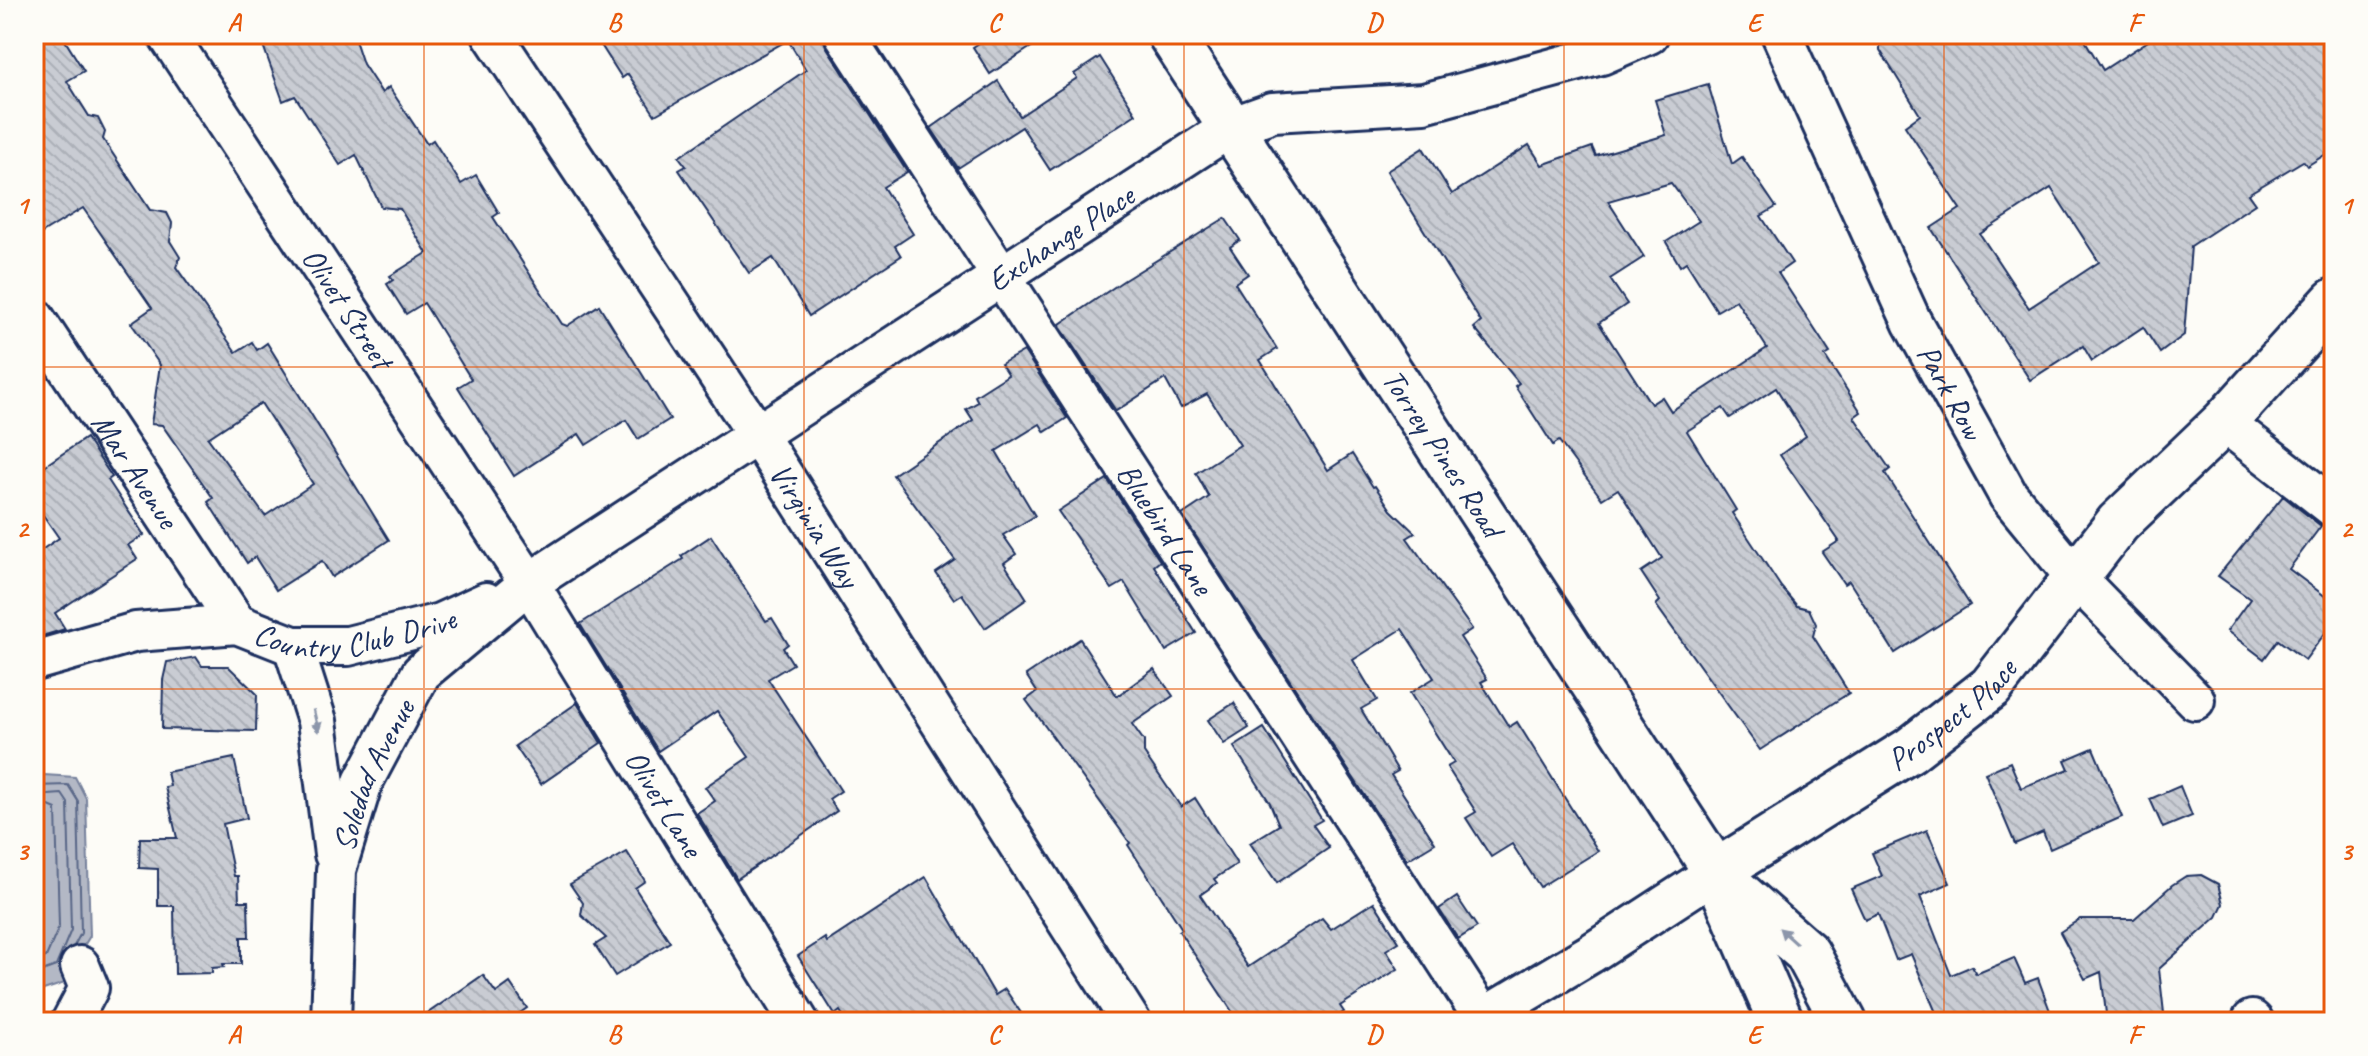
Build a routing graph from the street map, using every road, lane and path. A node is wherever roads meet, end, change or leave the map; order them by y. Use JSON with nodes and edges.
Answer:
{"nodes":[{"id":1,"x":167,"y":34,"type":"edge"},
{"id":2,"x":492,"y":34,"type":"edge"},
{"id":3,"x":844,"y":34,"type":"edge"},
{"id":4,"x":1170,"y":34,"type":"edge"},
{"id":5,"x":1649,"y":34,"type":"edge"},
{"id":6,"x":1781,"y":34,"type":"edge"},
{"id":7,"x":1231,"y":127,"type":"junction"},
{"id":8,"x":1003,"y":276,"type":"junction"},
{"id":9,"x":2331,"y":313,"type":"edge"},
{"id":10,"x":34,"y":317,"type":"edge"},
{"id":11,"x":2224,"y":422,"type":"junction"},
{"id":12,"x":757,"y":434,"type":"junction"},
{"id":13,"x":2334,"y":508,"type":"edge"},
{"id":14,"x":2075,"y":577,"type":"junction"},
{"id":15,"x":529,"y":583,"type":"junction"},
{"id":16,"x":237,"y":624,"type":"junction"},
{"id":17,"x":293,"y":646,"type":"junction"},
{"id":18,"x":34,"y":661,"type":"edge"},
{"id":19,"x":2195,"y":700,"type":"dead end"},
{"id":20,"x":336,"y":870,"type":"junction"},
{"id":21,"x":1716,"y":872,"type":"junction"},
{"id":22,"x":80,"y":966,"type":"dead end"},
{"id":23,"x":333,"y":977,"type":"junction"},
{"id":24,"x":1482,"y":1020,"type":"edge"},
{"id":25,"x":71,"y":1022,"type":"edge"},
{"id":26,"x":331,"y":1022,"type":"edge"},
{"id":27,"x":347,"y":1022,"type":"edge"},
{"id":28,"x":799,"y":1022,"type":"edge"},
{"id":29,"x":1131,"y":1022,"type":"edge"},
{"id":30,"x":1781,"y":1022,"type":"edge"},
{"id":31,"x":1844,"y":1022,"type":"edge"}],
"edges":[{"from":1,"to":15,"type":"street","name":"Olivet Street"},
{"from":2,"to":12,"type":"street","name":"Virginia Way"},
{"from":3,"to":8,"type":"street","name":"Bluebird Lane"},
{"from":4,"to":7,"type":"main road","name":"Torrey Pines Road"},
{"from":5,"to":7,"type":"street","name":"Exchange Place"},
{"from":6,"to":14,"type":"street","name":"Park Row"},
{"from":7,"to":8,"type":"street","name":"Exchange Place"},
{"from":7,"to":21,"type":"main road","name":"Torrey Pines Road"},
{"from":8,"to":12,"type":"street","name":"Exchange Place"},
{"from":8,"to":24,"type":"street","name":"Bluebird Lane"},
{"from":9,"to":11,"type":"main road","name":"Prospect Place"},
{"from":10,"to":16,"type":"street","name":"Mar Avenue"},
{"from":11,"to":13,"type":"street"},
{"from":11,"to":14,"type":"main road","name":"Prospect Place"},
{"from":12,"to":15,"type":"street","name":"Exchange Place"},
{"from":12,"to":29,"type":"street","name":"Virginia Way"},
{"from":14,"to":19,"type":"street","name":"Park Row"},
{"from":14,"to":21,"type":"main road","name":"Prospect Place"},
{"from":15,"to":17,"type":"street","name":"Country Club Drive"},
{"from":15,"to":20,"type":"street","name":"Soledad Avenue"},
{"from":15,"to":28,"type":"street","name":"Olivet Lane"},
{"from":16,"to":17,"type":"street","name":"Country Club Drive"},
{"from":16,"to":18,"type":"street","name":"Country Club Drive"},
{"from":17,"to":20,"type":"street","one_way":true},
{"from":20,"to":23,"type":"street","name":"Soledad Avenue"},
{"from":21,"to":24,"type":"street","name":"Prospect Place"},
{"from":21,"to":30,"type":"main road","name":"Torrey Pines Road"},
{"from":31,"to":21,"type":"main road","name":"Torrey Pines Road","one_way":true},
{"from":22,"to":25,"type":"street"},
{"from":23,"to":26,"type":"street","name":"Soledad Avenue"},
{"from":23,"to":27,"type":"street"}]}
